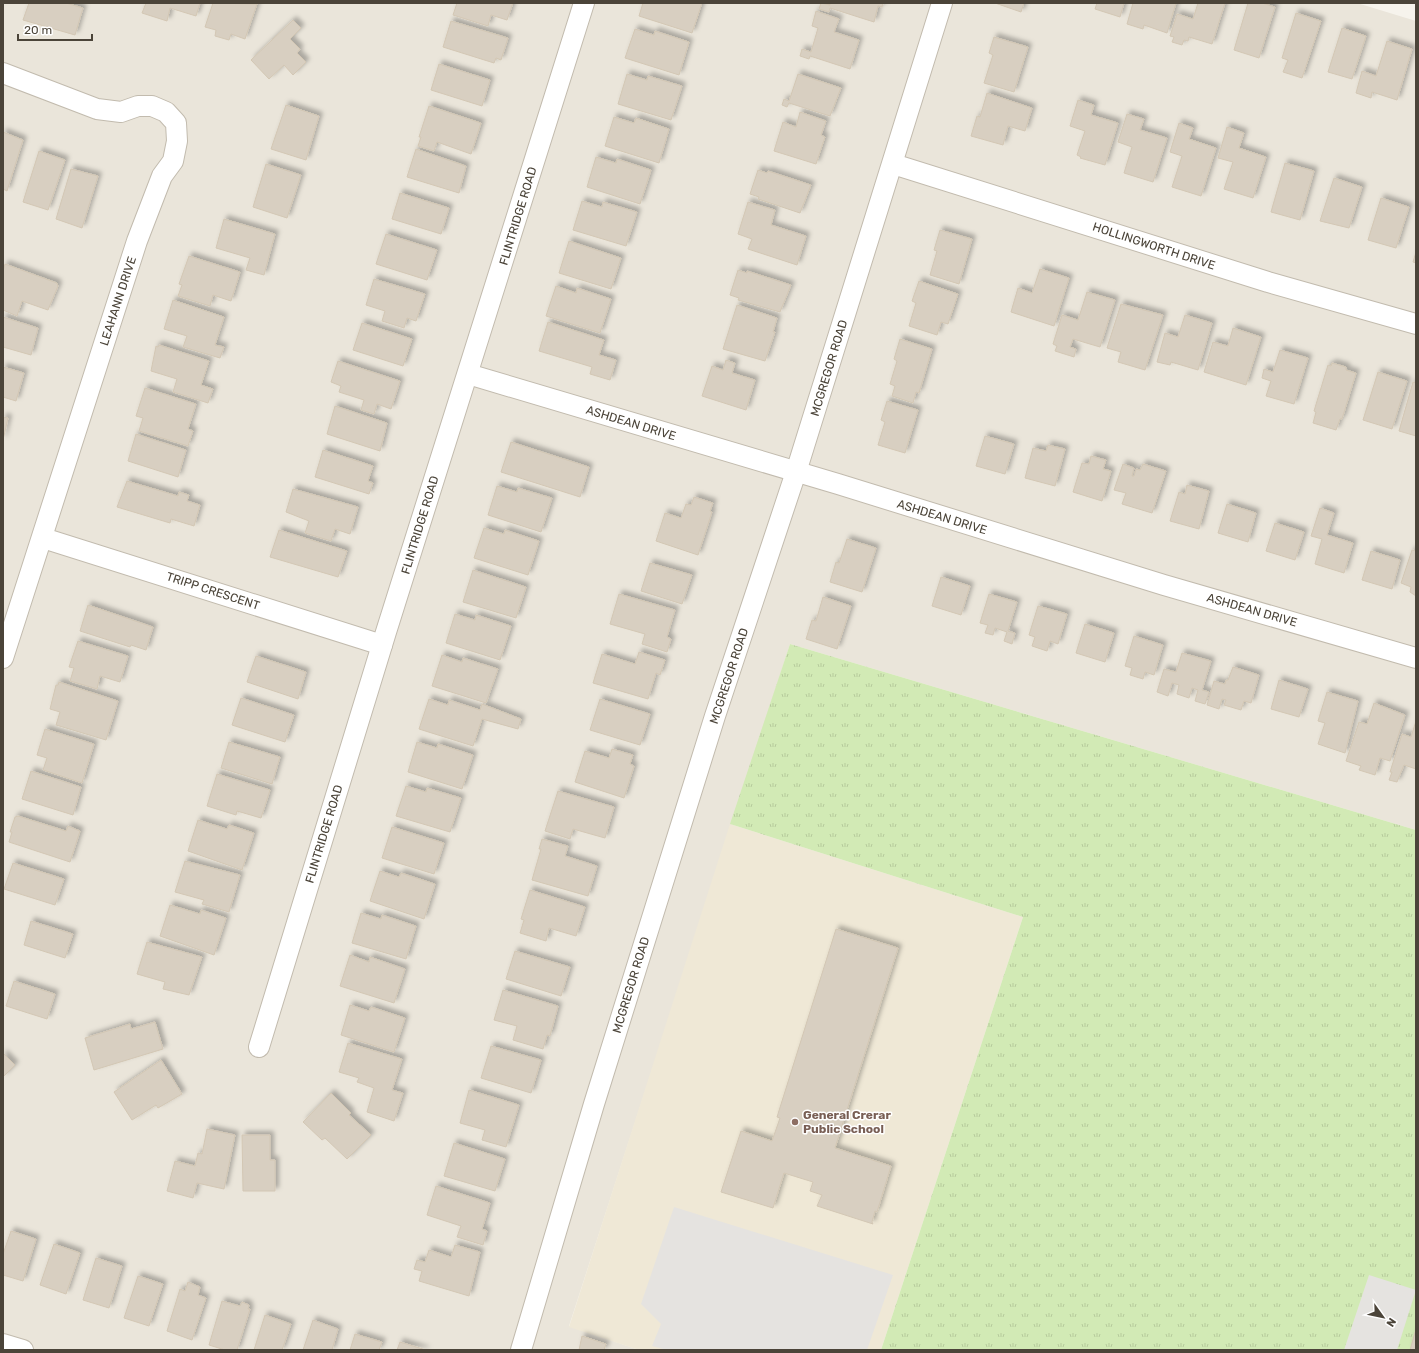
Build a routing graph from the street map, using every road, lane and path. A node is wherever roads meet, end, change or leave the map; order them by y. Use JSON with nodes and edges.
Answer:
{"nodes":[{"id":1,"x":584,"y":3,"type":"edge"},
{"id":2,"x":942,"y":3,"type":"edge"},
{"id":3,"x":3,"y":73,"type":"edge"},
{"id":4,"x":893,"y":164,"type":"junction"},
{"id":5,"x":1416,"y":324,"type":"edge"},
{"id":6,"x":468,"y":374,"type":"junction"},
{"id":7,"x":796,"y":472,"type":"junction"},
{"id":8,"x":43,"y":538,"type":"junction"},
{"id":9,"x":11,"y":605,"type":"edge"},
{"id":10,"x":382,"y":645,"type":"junction"},
{"id":11,"x":3,"y":658,"type":"edge"},
{"id":12,"x":1416,"y":658,"type":"edge"},
{"id":13,"x":259,"y":1047,"type":"dead end"},
{"id":14,"x":3,"y":1344,"type":"edge"},
{"id":15,"x":23,"y":1350,"type":"edge"},
{"id":16,"x":520,"y":1350,"type":"edge"}],
"edges":[{"from":1,"to":6,"type":"street","name":"FLINTRIDGE ROAD"},
{"from":2,"to":4,"type":"street","name":"MCGREGOR ROAD"},
{"from":3,"to":8,"type":"street","name":"LEAHANN DRIVE"},
{"from":4,"to":5,"type":"street","name":"HOLLINGWORTH DRIVE"},
{"from":4,"to":7,"type":"street","name":"MCGREGOR ROAD"},
{"from":6,"to":7,"type":"street","name":"ASHDEAN DRIVE"},
{"from":6,"to":10,"type":"street","name":"FLINTRIDGE ROAD"},
{"from":7,"to":12,"type":"street","name":"ASHDEAN DRIVE"},
{"from":7,"to":16,"type":"street","name":"MCGREGOR ROAD"},
{"from":8,"to":9,"type":"street","name":"LEAHANN DRIVE"},
{"from":8,"to":10,"type":"street","name":"TRIPP CRESCENT"},
{"from":9,"to":11,"type":"street","name":"LEAHANN DRIVE"},
{"from":10,"to":13,"type":"street","name":"FLINTRIDGE ROAD"},
{"from":14,"to":15,"type":"street"}]}
